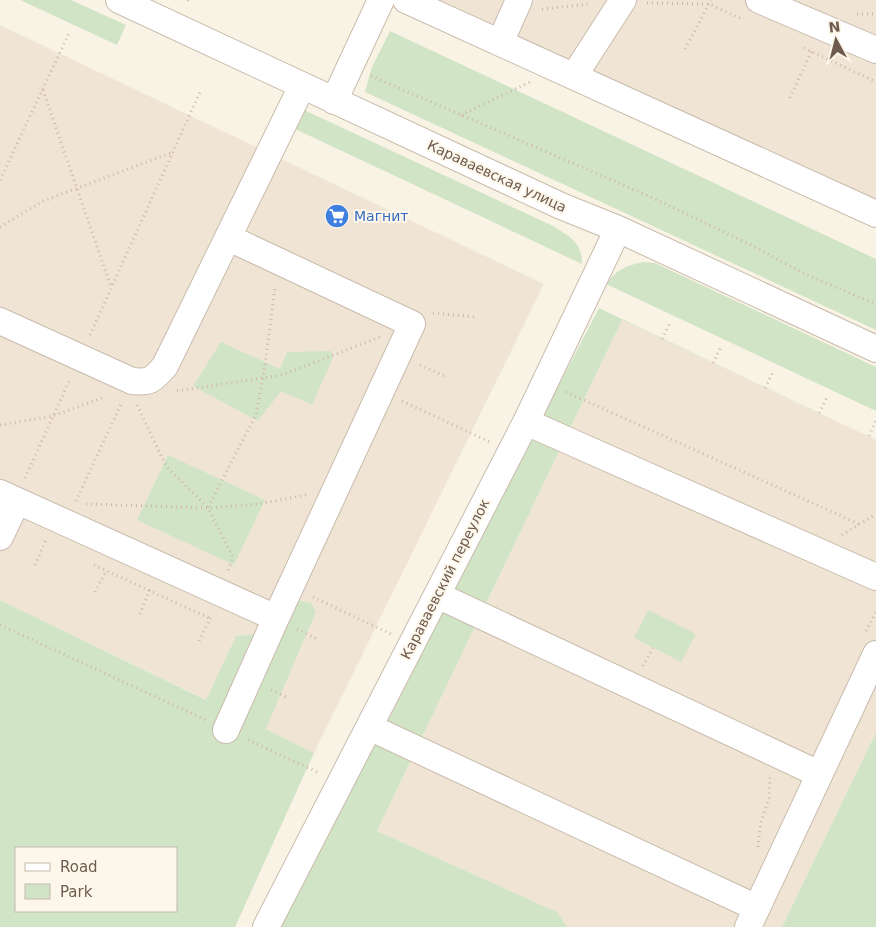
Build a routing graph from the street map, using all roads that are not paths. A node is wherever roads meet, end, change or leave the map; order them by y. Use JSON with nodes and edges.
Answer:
{"nodes":[{"id":1,"x":119,"y":0,"type":"edge"},
{"id":2,"x":381,"y":0,"type":"edge"},
{"id":3,"x":406,"y":0,"type":"edge"},
{"id":4,"x":519,"y":0,"type":"edge"},
{"id":5,"x":622,"y":1,"type":"edge"},
{"id":6,"x":751,"y":10,"type":"edge"},
{"id":7,"x":500,"y":43,"type":"junction"},
{"id":8,"x":876,"y":50,"type":"edge"},
{"id":9,"x":566,"y":73,"type":"junction"},
{"id":10,"x":302,"y":86,"type":"junction"},
{"id":11,"x":334,"y":100,"type":"junction"},
{"id":12,"x":876,"y":214,"type":"edge"},
{"id":13,"x":618,"y":229,"type":"junction"},
{"id":14,"x":229,"y":238,"type":"junction"},
{"id":15,"x":0,"y":322,"type":"edge"},
{"id":16,"x":876,"y":349,"type":"edge"},
{"id":17,"x":526,"y":422,"type":"junction"},
{"id":18,"x":9,"y":497,"type":"edge"},
{"id":19,"x":0,"y":537,"type":"edge"},
{"id":20,"x":876,"y":577,"type":"edge"},
{"id":21,"x":437,"y":595,"type":"junction"},
{"id":22,"x":276,"y":618,"type":"junction"},
{"id":23,"x":876,"y":654,"type":"edge"},
{"id":24,"x":369,"y":727,"type":"junction"},
{"id":25,"x":226,"y":730,"type":"road end"},
{"id":26,"x":819,"y":774,"type":"junction"},
{"id":27,"x":752,"y":918,"type":"edge"},
{"id":28,"x":266,"y":927,"type":"edge"}],
"edges":[{"from":1,"to":10,"type":"street","name":"Караваевская улица"},
{"from":2,"to":11,"type":"street"},
{"from":3,"to":7,"type":"street"},
{"from":4,"to":7,"type":"street"},
{"from":5,"to":9,"type":"street"},
{"from":6,"to":8,"type":"street"},
{"from":7,"to":9,"type":"street"},
{"from":9,"to":12,"type":"street"},
{"from":10,"to":11,"type":"street","name":"Караваевская улица"},
{"from":10,"to":14,"type":"street"},
{"from":11,"to":13,"type":"street","name":"Караваевская улица"},
{"from":13,"to":16,"type":"street","name":"Караваевская улица"},
{"from":13,"to":17,"type":"street","name":"Караваевский переулок"},
{"from":14,"to":15,"type":"street"},
{"from":14,"to":22,"type":"street"},
{"from":17,"to":20,"type":"street"},
{"from":17,"to":21,"type":"street","name":"Караваевский переулок"},
{"from":18,"to":19,"type":"street"},
{"from":18,"to":22,"type":"street"},
{"from":21,"to":24,"type":"street","name":"Караваевский переулок"},
{"from":21,"to":26,"type":"street"},
{"from":22,"to":25,"type":"street"},
{"from":23,"to":26,"type":"street"},
{"from":24,"to":27,"type":"street"},
{"from":24,"to":28,"type":"street","name":"Караваевский переулок"},
{"from":26,"to":27,"type":"street"}]}
